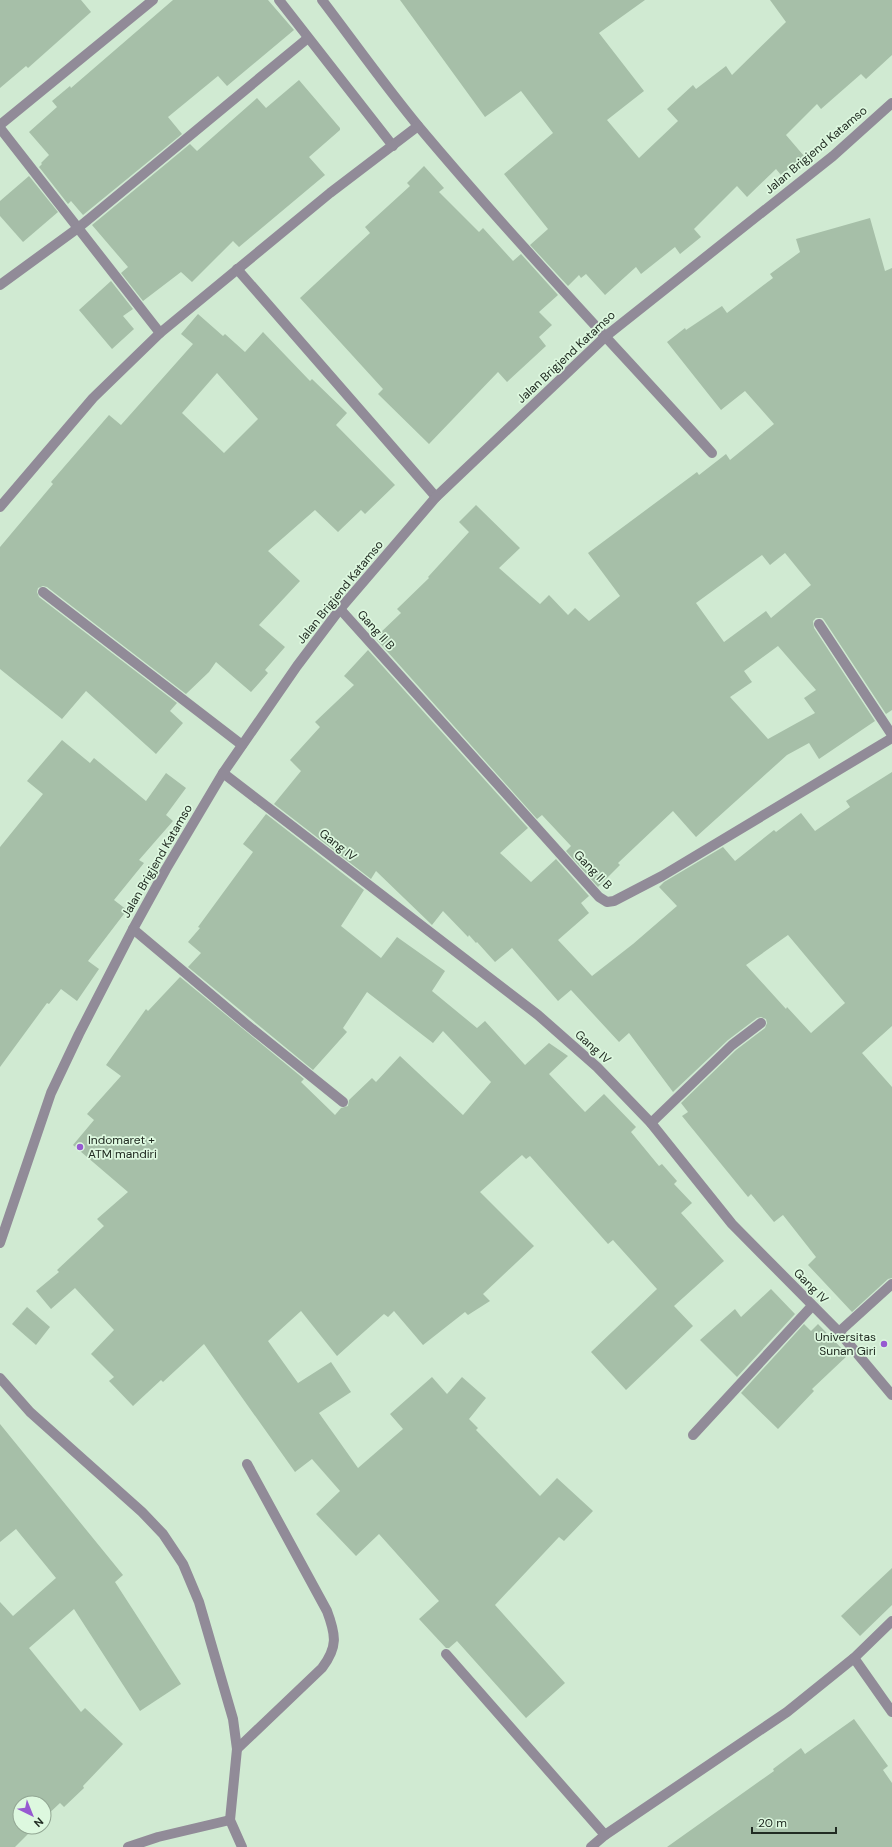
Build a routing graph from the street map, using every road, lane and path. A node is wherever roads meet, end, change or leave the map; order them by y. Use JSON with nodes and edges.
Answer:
{"nodes":[{"id":1,"x":153,"y":0,"type":"edge"},
{"id":2,"x":279,"y":0,"type":"edge"},
{"id":3,"x":322,"y":0,"type":"edge"},
{"id":4,"x":308,"y":38,"type":"junction"},
{"id":5,"x":892,"y":103,"type":"edge"},
{"id":6,"x":0,"y":125,"type":"edge"},
{"id":7,"x":418,"y":126,"type":"junction"},
{"id":8,"x":0,"y":128,"type":"edge"},
{"id":9,"x":393,"y":146,"type":"junction"},
{"id":10,"x":78,"y":228,"type":"junction"},
{"id":11,"x":237,"y":268,"type":"junction"},
{"id":12,"x":0,"y":285,"type":"edge"},
{"id":13,"x":160,"y":333,"type":"junction"},
{"id":14,"x":606,"y":336,"type":"junction"},
{"id":15,"x":712,"y":453,"type":"dead end"},
{"id":16,"x":436,"y":497,"type":"junction"},
{"id":17,"x":0,"y":507,"type":"edge"},
{"id":18,"x":43,"y":592,"type":"dead end"},
{"id":19,"x":340,"y":609,"type":"junction"},
{"id":20,"x":820,"y":624,"type":"dead end"},
{"id":21,"x":892,"y":734,"type":"edge"},
{"id":22,"x":892,"y":738,"type":"edge"},
{"id":23,"x":242,"y":745,"type":"junction"},
{"id":24,"x":224,"y":773,"type":"junction"},
{"id":25,"x":133,"y":929,"type":"junction"},
{"id":26,"x":761,"y":1024,"type":"dead end"},
{"id":27,"x":343,"y":1102,"type":"dead end"},
{"id":28,"x":651,"y":1123,"type":"junction"},
{"id":29,"x":0,"y":1243,"type":"edge"},
{"id":30,"x":892,"y":1284,"type":"edge"},
{"id":31,"x":812,"y":1306,"type":"junction"},
{"id":32,"x":839,"y":1332,"type":"junction"},
{"id":33,"x":0,"y":1378,"type":"edge"},
{"id":34,"x":892,"y":1395,"type":"edge"},
{"id":35,"x":693,"y":1435,"type":"dead end"},
{"id":36,"x":247,"y":1464,"type":"dead end"},
{"id":37,"x":892,"y":1621,"type":"edge"},
{"id":38,"x":446,"y":1654,"type":"dead end"},
{"id":39,"x":854,"y":1658,"type":"junction"},
{"id":40,"x":892,"y":1712,"type":"edge"},
{"id":41,"x":237,"y":1749,"type":"junction"},
{"id":42,"x":230,"y":1820,"type":"junction"},
{"id":43,"x":605,"y":1835,"type":"junction"},
{"id":44,"x":128,"y":1847,"type":"edge"},
{"id":45,"x":242,"y":1847,"type":"edge"},
{"id":46,"x":591,"y":1847,"type":"edge"}],
"edges":[{"from":1,"to":6,"type":"street"},
{"from":2,"to":4,"type":"street"},
{"from":3,"to":7,"type":"street"},
{"from":4,"to":9,"type":"street"},
{"from":4,"to":10,"type":"street"},
{"from":5,"to":14,"type":"street","name":"Jalan Brigjend Katamso"},
{"from":7,"to":9,"type":"street"},
{"from":7,"to":14,"type":"street"},
{"from":8,"to":10,"type":"street"},
{"from":9,"to":11,"type":"street"},
{"from":10,"to":12,"type":"street"},
{"from":10,"to":13,"type":"street"},
{"from":11,"to":13,"type":"street"},
{"from":11,"to":16,"type":"street"},
{"from":13,"to":17,"type":"street"},
{"from":14,"to":15,"type":"street"},
{"from":14,"to":16,"type":"street","name":"Jalan Brigjend Katamso"},
{"from":16,"to":19,"type":"street","name":"Jalan Brigjend Katamso"},
{"from":18,"to":23,"type":"street"},
{"from":19,"to":22,"type":"street","name":"Gang II B"},
{"from":19,"to":23,"type":"street","name":"Jalan Brigjend Katamso"},
{"from":20,"to":21,"type":"street"},
{"from":23,"to":24,"type":"street","name":"Jalan Brigjend Katamso"},
{"from":24,"to":25,"type":"street","name":"Jalan Brigjend Katamso"},
{"from":24,"to":28,"type":"street","name":"Gang IV"},
{"from":25,"to":27,"type":"street"},
{"from":25,"to":29,"type":"street","name":"Jalan Brigjend Katamso"},
{"from":26,"to":28,"type":"street"},
{"from":28,"to":31,"type":"street","name":"Gang IV"},
{"from":30,"to":32,"type":"street"},
{"from":31,"to":32,"type":"street","name":"Gang IV"},
{"from":31,"to":35,"type":"street"},
{"from":32,"to":34,"type":"street","name":"Gang IV"},
{"from":33,"to":41,"type":"street"},
{"from":36,"to":41,"type":"street"},
{"from":37,"to":39,"type":"street"},
{"from":38,"to":43,"type":"street"},
{"from":39,"to":40,"type":"street"},
{"from":39,"to":43,"type":"street"},
{"from":41,"to":42,"type":"street"},
{"from":42,"to":44,"type":"street"},
{"from":42,"to":45,"type":"street"},
{"from":43,"to":46,"type":"street"}]}
